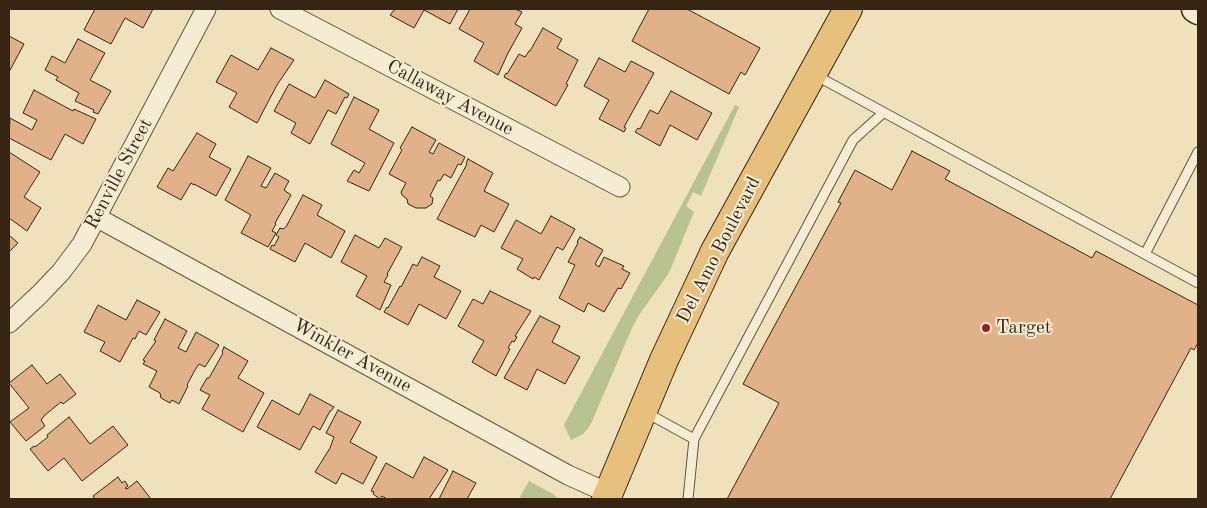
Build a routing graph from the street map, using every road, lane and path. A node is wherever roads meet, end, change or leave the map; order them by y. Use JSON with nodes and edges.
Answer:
{"nodes":[{"id":1,"x":206,"y":9,"type":"edge"},
{"id":2,"x":280,"y":9,"type":"edge"},
{"id":3,"x":848,"y":9,"type":"edge"},
{"id":4,"x":1195,"y":9,"type":"edge"},
{"id":5,"x":1198,"y":11,"type":"edge"},
{"id":6,"x":812,"y":74,"type":"junction"},
{"id":7,"x":883,"y":114,"type":"junction"},
{"id":8,"x":1198,"y":152,"type":"edge"},
{"id":9,"x":620,"y":186,"type":"dead end"},
{"id":10,"x":96,"y":217,"type":"junction"},
{"id":11,"x":1144,"y":254,"type":"junction"},
{"id":12,"x":1198,"y":283,"type":"edge"},
{"id":13,"x":9,"y":324,"type":"edge"},
{"id":14,"x":642,"y":411,"type":"junction"},
{"id":15,"x":694,"y":439,"type":"junction"},
{"id":16,"x":607,"y":496,"type":"edge"},
{"id":17,"x":688,"y":499,"type":"edge"}],
"edges":[{"from":1,"to":10,"type":"street","name":"Renville Street"},
{"from":2,"to":9,"type":"street","name":"Callaway Avenue"},
{"from":3,"to":6,"type":"main road","name":"Del Amo Boulevard"},
{"from":4,"to":5,"type":"street"},
{"from":6,"to":7,"type":"lane"},
{"from":6,"to":14,"type":"main road","name":"Del Amo Boulevard"},
{"from":7,"to":11,"type":"lane"},
{"from":7,"to":15,"type":"lane"},
{"from":8,"to":11,"type":"lane"},
{"from":10,"to":13,"type":"street","name":"Renville Street"},
{"from":10,"to":16,"type":"street","name":"Winkler Avenue"},
{"from":11,"to":12,"type":"lane"},
{"from":14,"to":15,"type":"lane"},
{"from":14,"to":16,"type":"main road","name":"Del Amo Boulevard"},
{"from":15,"to":17,"type":"lane"}]}
